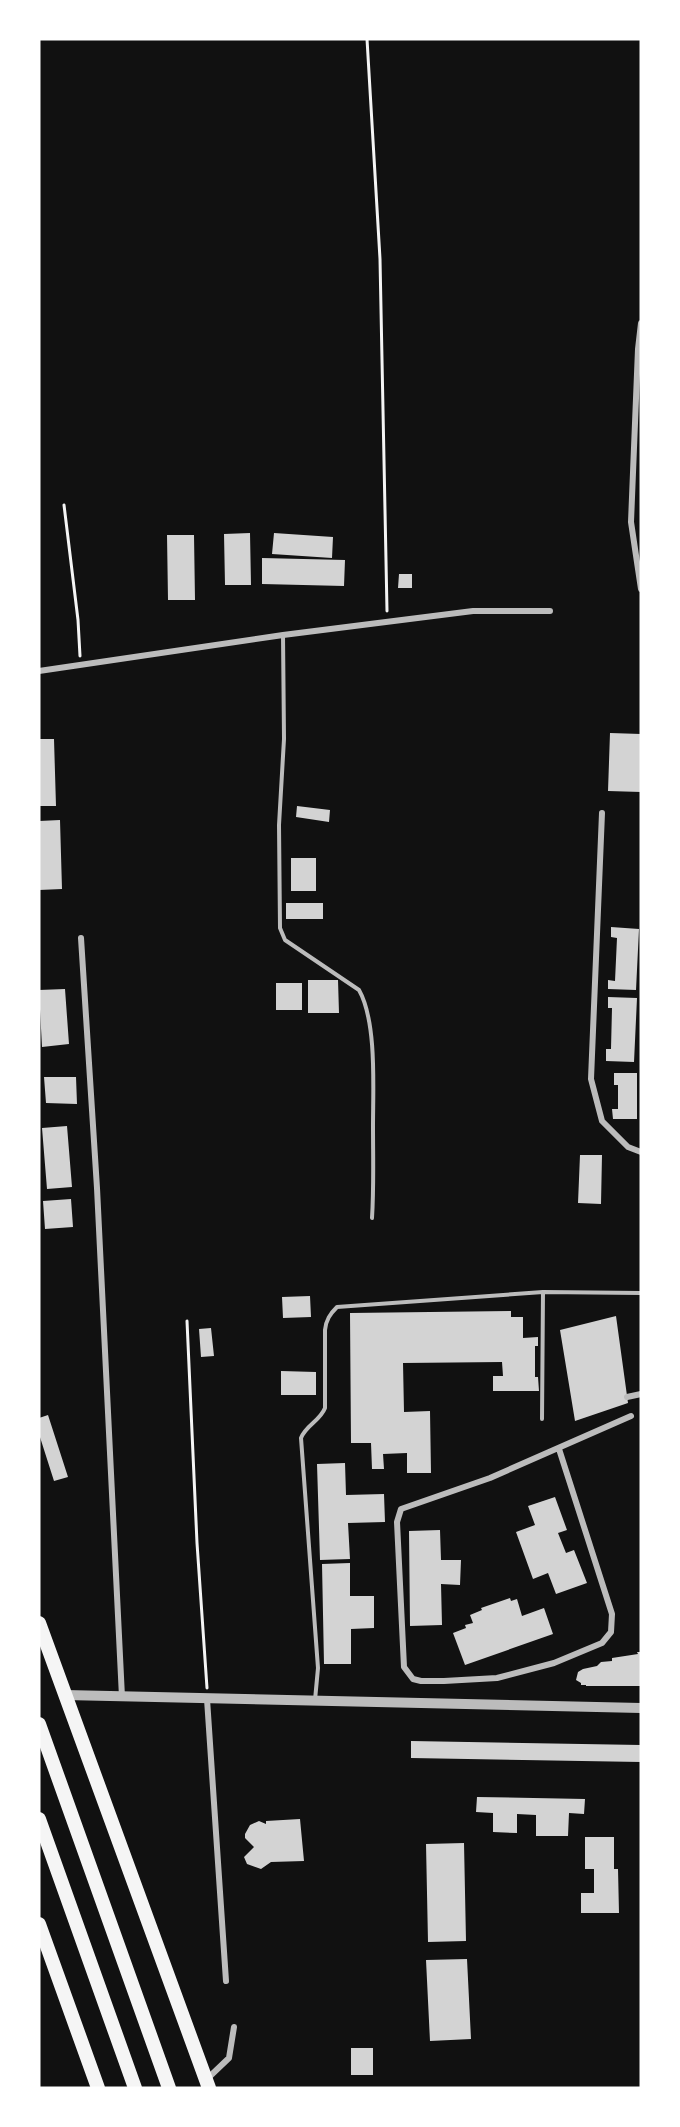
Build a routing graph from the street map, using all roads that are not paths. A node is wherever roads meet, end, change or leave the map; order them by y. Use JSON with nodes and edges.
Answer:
{"nodes":[{"id":1,"x":641,"y":323,"type":"edge"},
{"id":2,"x":641,"y":589,"type":"edge"},
{"id":3,"x":550,"y":611,"type":"dead end"},
{"id":4,"x":284,"y":635,"type":"junction"},
{"id":5,"x":39,"y":671,"type":"edge"},
{"id":6,"x":602,"y":813,"type":"dead end"},
{"id":7,"x":81,"y":938,"type":"dead end"},
{"id":8,"x":641,"y":1152,"type":"edge"},
{"id":9,"x":372,"y":1218,"type":"dead end"},
{"id":10,"x":543,"y":1292,"type":"junction"},
{"id":11,"x":641,"y":1293,"type":"edge"},
{"id":12,"x":641,"y":1394,"type":"edge"},
{"id":13,"x":627,"y":1397,"type":"dead end"},
{"id":14,"x":631,"y":1416,"type":"dead end"},
{"id":15,"x":542,"y":1419,"type":"dead end"},
{"id":16,"x":559,"y":1449,"type":"junction"},
{"id":17,"x":39,"y":1623,"type":"edge"},
{"id":18,"x":65,"y":1695,"type":"junction"},
{"id":19,"x":122,"y":1697,"type":"junction"},
{"id":20,"x":207,"y":1699,"type":"junction"},
{"id":21,"x":315,"y":1701,"type":"junction"},
{"id":22,"x":641,"y":1708,"type":"edge"},
{"id":23,"x":39,"y":1724,"type":"edge"},
{"id":24,"x":39,"y":1819,"type":"edge"},
{"id":25,"x":39,"y":1924,"type":"edge"},
{"id":26,"x":226,"y":1981,"type":"dead end"},
{"id":27,"x":234,"y":2027,"type":"dead end"},
{"id":28,"x":207,"y":2084,"type":"edge"},
{"id":29,"x":98,"y":2088,"type":"edge"},
{"id":30,"x":135,"y":2088,"type":"edge"},
{"id":31,"x":169,"y":2088,"type":"edge"}],
"edges":[{"from":1,"to":2,"type":"street"},
{"from":3,"to":4,"type":"street"},
{"from":4,"to":5,"type":"street"},
{"from":4,"to":9,"type":"lane"},
{"from":6,"to":8,"type":"street"},
{"from":7,"to":19,"type":"street"},
{"from":10,"to":11,"type":"lane"},
{"from":10,"to":15,"type":"lane"},
{"from":10,"to":21,"type":"lane"},
{"from":12,"to":13,"type":"street"},
{"from":14,"to":16,"type":"street"},
{"from":16,"to":16,"type":"street"},
{"from":17,"to":18,"type":"main road"},
{"from":18,"to":19,"type":"street"},
{"from":18,"to":28,"type":"main road"},
{"from":19,"to":20,"type":"street"},
{"from":20,"to":21,"type":"street"},
{"from":20,"to":26,"type":"street"},
{"from":21,"to":22,"type":"street"},
{"from":23,"to":31,"type":"main road"},
{"from":24,"to":30,"type":"main road"},
{"from":25,"to":29,"type":"main road"},
{"from":27,"to":28,"type":"street"}]}
